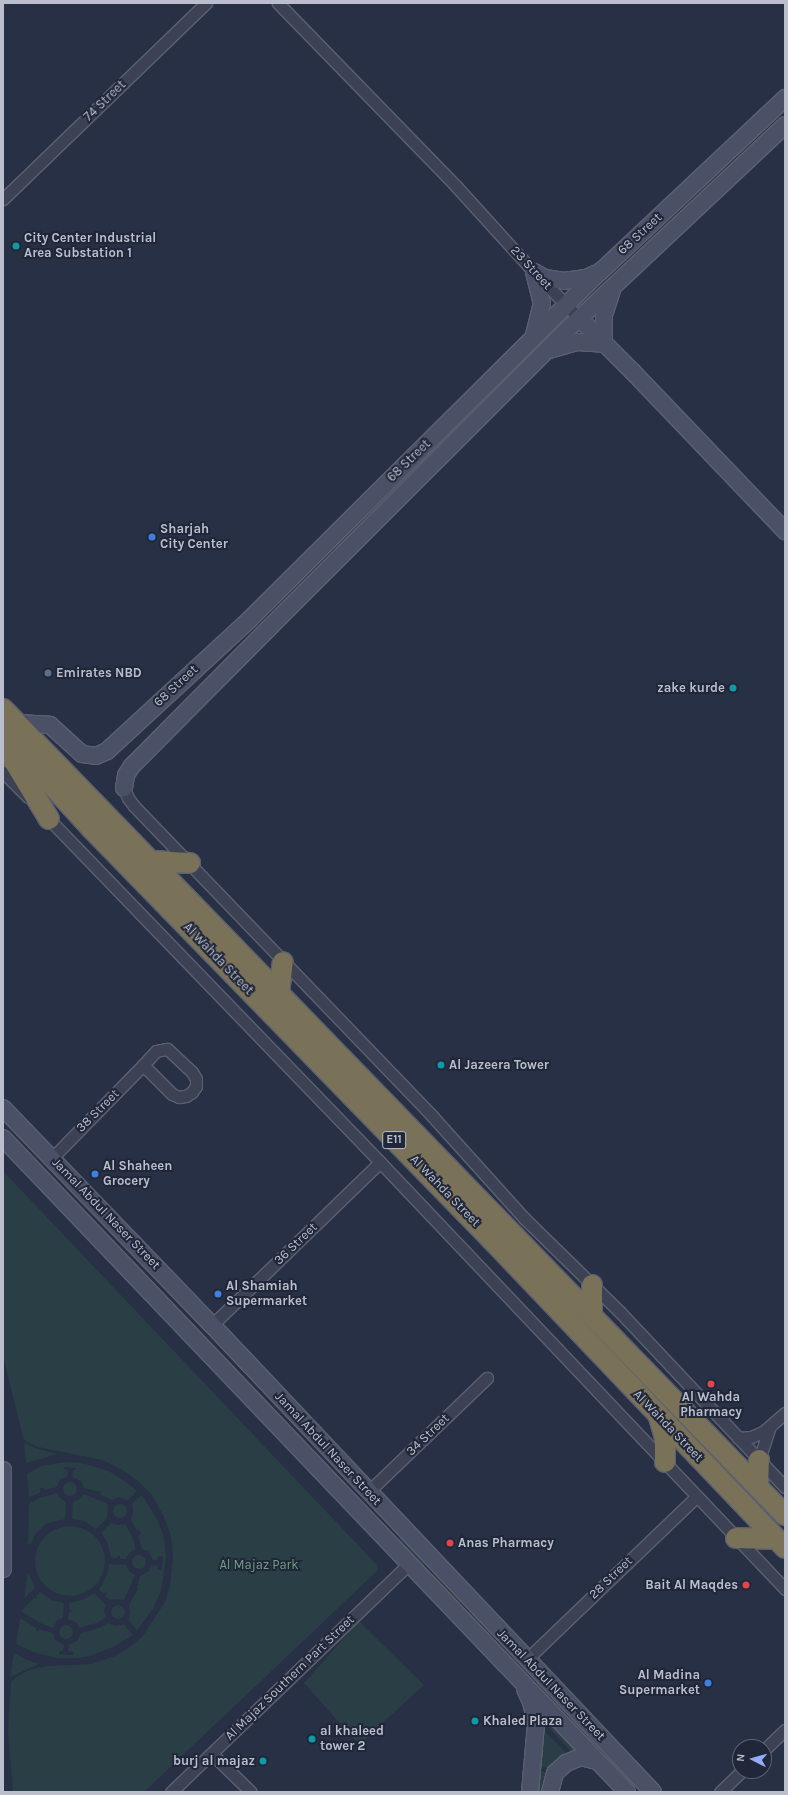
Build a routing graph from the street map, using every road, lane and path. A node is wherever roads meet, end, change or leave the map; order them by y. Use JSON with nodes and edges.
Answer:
{"nodes":[{"id":1,"x":206,"y":3,"type":"edge"},
{"id":2,"x":278,"y":3,"type":"edge"},
{"id":3,"x":785,"y":98,"type":"edge"},
{"id":4,"x":785,"y":125,"type":"edge"},
{"id":5,"x":3,"y":199,"type":"edge"},
{"id":6,"x":534,"y":272,"type":"junction"},
{"id":7,"x":600,"y":272,"type":"junction"},
{"id":8,"x":613,"y":288,"type":"junction"},
{"id":9,"x":566,"y":305,"type":"junction"},
{"id":10,"x":580,"y":319,"type":"junction"},
{"id":11,"x":533,"y":337,"type":"junction"},
{"id":12,"x":604,"y":344,"type":"junction"},
{"id":13,"x":546,"y":352,"type":"junction"},
{"id":14,"x":406,"y":464,"type":"junction"},
{"id":15,"x":785,"y":531,"type":"edge"},
{"id":16,"x":288,"y":608,"type":"junction"},
{"id":17,"x":176,"y":686,"type":"junction"},
{"id":18,"x":190,"y":708,"type":"junction"},
{"id":19,"x":3,"y":709,"type":"edge"},
{"id":20,"x":10,"y":728,"type":"edge"},
{"id":21,"x":3,"y":743,"type":"edge"},
{"id":22,"x":3,"y":772,"type":"edge"},
{"id":23,"x":124,"y":788,"type":"joint"},
{"id":24,"x":49,"y":819,"type":"junction"},
{"id":25,"x":151,"y":861,"type":"junction"},
{"id":26,"x":190,"y":863,"type":"junction"},
{"id":27,"x":283,"y":962,"type":"junction"},
{"id":28,"x":279,"y":993,"type":"junction"},
{"id":29,"x":143,"y":1065,"type":"junction"},
{"id":30,"x":3,"y":1108,"type":"edge"},
{"id":31,"x":3,"y":1138,"type":"edge"},
{"id":32,"x":52,"y":1158,"type":"junction"},
{"id":33,"x":380,"y":1162,"type":"junction"},
{"id":34,"x":592,"y":1285,"type":"junction"},
{"id":35,"x":592,"y":1315,"type":"junction"},
{"id":36,"x":212,"y":1325,"type":"junction"},
{"id":37,"x":233,"y":1378,"type":"junction"},
{"id":38,"x":487,"y":1378,"type":"dead end"},
{"id":39,"x":284,"y":1402,"type":"junction"},
{"id":40,"x":785,"y":1413,"type":"edge"},
{"id":41,"x":658,"y":1415,"type":"junction"},
{"id":42,"x":769,"y":1429,"type":"junction"},
{"id":43,"x":738,"y":1438,"type":"junction"},
{"id":44,"x":759,"y":1460,"type":"junction"},
{"id":45,"x":665,"y":1462,"type":"junction"},
{"id":46,"x":3,"y":1470,"type":"edge"},
{"id":47,"x":321,"y":1471,"type":"junction"},
{"id":48,"x":758,"y":1487,"type":"junction"},
{"id":49,"x":785,"y":1487,"type":"edge"},
{"id":50,"x":4,"y":1491,"type":"edge"},
{"id":51,"x":368,"y":1492,"type":"junction"},
{"id":52,"x":697,"y":1496,"type":"junction"},
{"id":53,"x":785,"y":1515,"type":"edge"},
{"id":54,"x":736,"y":1538,"type":"junction"},
{"id":55,"x":781,"y":1544,"type":"edge"},
{"id":56,"x":409,"y":1564,"type":"junction"},
{"id":57,"x":3,"y":1568,"type":"edge"},
{"id":58,"x":785,"y":1589,"type":"edge"},
{"id":59,"x":526,"y":1660,"type":"junction"},
{"id":60,"x":522,"y":1682,"type":"junction"},
{"id":61,"x":785,"y":1730,"type":"edge"},
{"id":62,"x":772,"y":1742,"type":"edge"},
{"id":63,"x":212,"y":1754,"type":"junction"},
{"id":64,"x":597,"y":1761,"type":"junction"},
{"id":65,"x":734,"y":1779,"type":"edge"},
{"id":66,"x":171,"y":1792,"type":"edge"},
{"id":67,"x":250,"y":1792,"type":"edge"},
{"id":68,"x":530,"y":1792,"type":"edge"},
{"id":69,"x":550,"y":1792,"type":"edge"},
{"id":70,"x":627,"y":1792,"type":"edge"},
{"id":71,"x":653,"y":1792,"type":"edge"},
{"id":72,"x":720,"y":1792,"type":"edge"}],
"edges":[{"from":1,"to":5,"type":"street","name":"74 Street"},
{"from":2,"to":6,"type":"street","name":"23 Street"},
{"from":3,"to":7,"type":"street","name":"68 Street"},
{"from":4,"to":8,"type":"street","name":"68 Street"},
{"from":6,"to":7,"type":"street"},
{"from":6,"to":9,"type":"street","name":"23 Street"},
{"from":6,"to":11,"type":"street"},
{"from":7,"to":9,"type":"street","name":"68 Street"},
{"from":8,"to":10,"type":"street","name":"68 Street"},
{"from":8,"to":12,"type":"street"},
{"from":9,"to":10,"type":"street","name":"23 Street"},
{"from":9,"to":11,"type":"street","name":"68 Street"},
{"from":10,"to":12,"type":"street","name":"23 Street"},
{"from":10,"to":13,"type":"street","name":"68 Street"},
{"from":11,"to":14,"type":"street","name":"68 Street"},
{"from":12,"to":13,"type":"street"},
{"from":12,"to":15,"type":"street","name":"23 Street"},
{"from":13,"to":16,"type":"street","name":"68 Street"},
{"from":14,"to":16,"type":"street"},
{"from":14,"to":17,"type":"street","name":"68 Street"},
{"from":16,"to":18,"type":"street","name":"68 Street"},
{"from":17,"to":18,"type":"street"},
{"from":17,"to":20,"type":"street","name":"68 Street"},
{"from":18,"to":23,"type":"street","name":"68 Street"},
{"from":19,"to":20,"type":"highway","name":"Al Wahda Street","number":"E11"},
{"from":20,"to":25,"type":"highway","name":"Al Wahda Street","number":"E11"},
{"from":20,"to":41,"type":"highway","name":"Al Wahda Street","number":"E11"},
{"from":21,"to":24,"type":"highway"},
{"from":22,"to":24,"type":"street"},
{"from":23,"to":26,"type":"street"},
{"from":24,"to":33,"type":"street"},
{"from":25,"to":26,"type":"highway"},
{"from":25,"to":28,"type":"highway","name":"Al Wahda Street","number":"E11"},
{"from":26,"to":27,"type":"street"},
{"from":27,"to":28,"type":"highway"},
{"from":27,"to":34,"type":"street"},
{"from":28,"to":35,"type":"highway","name":"Al Wahda Street","number":"E11"},
{"from":29,"to":29,"type":"street","name":"38 Street"},
{"from":29,"to":32,"type":"street","name":"38 Street"},
{"from":30,"to":32,"type":"street","name":"Jamal Abdul Naser Street"},
{"from":31,"to":37,"type":"street","name":"Jamal Abdul Naser Street"},
{"from":32,"to":36,"type":"street","name":"Jamal Abdul Naser Street"},
{"from":33,"to":36,"type":"street","name":"36 Street"},
{"from":33,"to":45,"type":"street"},
{"from":34,"to":35,"type":"highway"},
{"from":34,"to":43,"type":"street"},
{"from":35,"to":48,"type":"highway","name":"Al Wahda Street","number":"E11"},
{"from":36,"to":39,"type":"street","name":"Jamal Abdul Naser Street"},
{"from":37,"to":39,"type":"street"},
{"from":37,"to":47,"type":"street","name":"Jamal Abdul Naser Street"},
{"from":38,"to":51,"type":"street","name":"34 Street"},
{"from":39,"to":51,"type":"street","name":"Jamal Abdul Naser Street"},
{"from":40,"to":42,"type":"street"},
{"from":41,"to":45,"type":"highway"},
{"from":41,"to":55,"type":"highway","name":"Al Wahda Street","number":"E11"},
{"from":42,"to":43,"type":"street"},
{"from":42,"to":44,"type":"street"},
{"from":43,"to":44,"type":"street"},
{"from":44,"to":48,"type":"highway"},
{"from":44,"to":49,"type":"street"},
{"from":45,"to":52,"type":"street"},
{"from":46,"to":50,"type":"street"},
{"from":47,"to":51,"type":"street"},
{"from":47,"to":56,"type":"street","name":"Jamal Abdul Naser Street"},
{"from":48,"to":53,"type":"highway","name":"Al Wahda Street","number":"E11"},
{"from":50,"to":57,"type":"street"},
{"from":51,"to":59,"type":"street","name":"Jamal Abdul Naser Street"},
{"from":52,"to":54,"type":"street"},
{"from":52,"to":59,"type":"street","name":"28 Street"},
{"from":54,"to":55,"type":"highway"},
{"from":54,"to":58,"type":"street"},
{"from":56,"to":60,"type":"street","name":"Jamal Abdul Naser Street"},
{"from":56,"to":63,"type":"street","name":"Al Majaz Southern Part Street"},
{"from":59,"to":71,"type":"street","name":"Jamal Abdul Naser Street"},
{"from":60,"to":64,"type":"street","name":"Jamal Abdul Naser Street"},
{"from":60,"to":68,"type":"street"},
{"from":61,"to":62,"type":"street"},
{"from":63,"to":66,"type":"street","name":"Al Majaz Southern Part Street"},
{"from":63,"to":67,"type":"street"},
{"from":64,"to":69,"type":"street"},
{"from":64,"to":70,"type":"street","name":"Jamal Abdul Naser Street"},
{"from":65,"to":72,"type":"street"}]}
